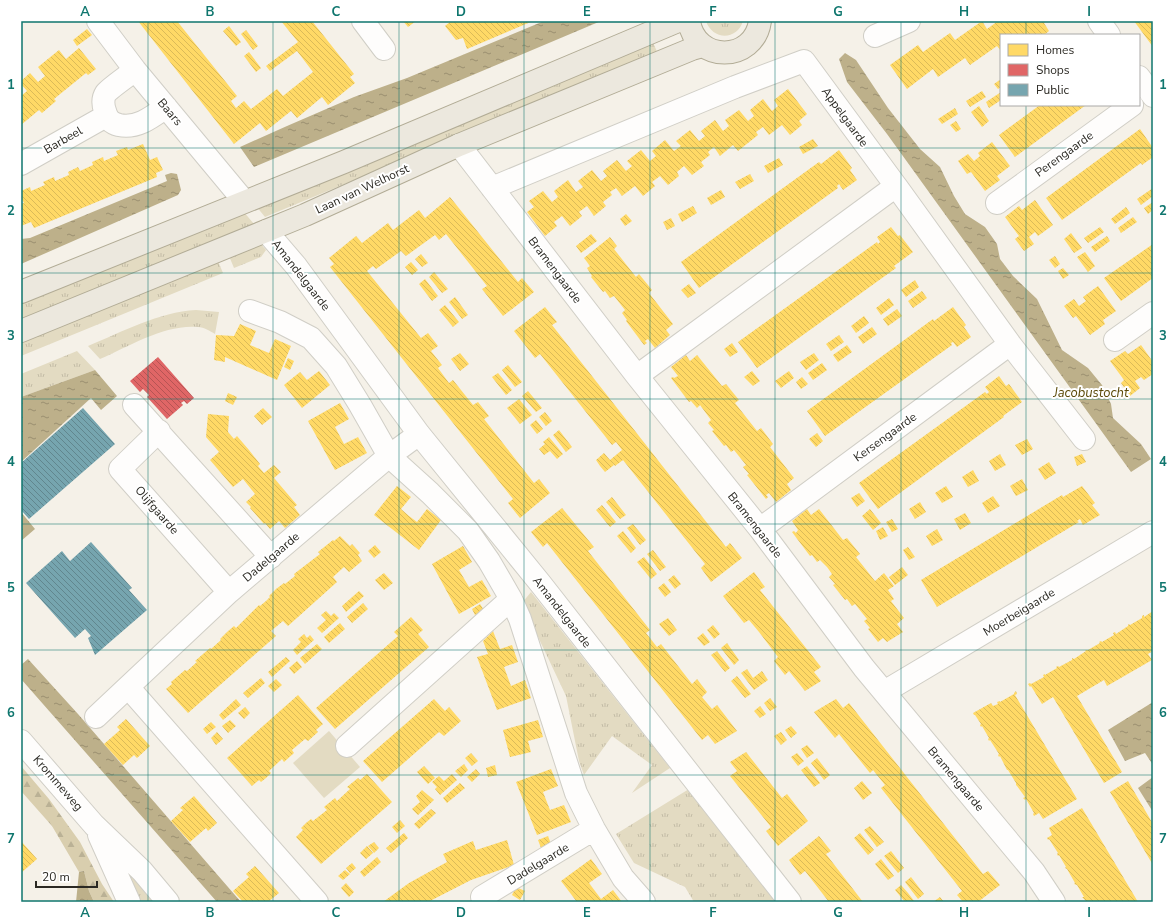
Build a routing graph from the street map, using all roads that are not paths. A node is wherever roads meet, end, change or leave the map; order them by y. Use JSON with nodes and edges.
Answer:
{"nodes":[{"id":1,"x":98,"y":21,"type":"edge"},
{"id":2,"x":363,"y":21,"type":"edge"},
{"id":3,"x":678,"y":21,"type":"edge"},
{"id":4,"x":689,"y":21,"type":"edge"},
{"id":5,"x":760,"y":21,"type":"edge"},
{"id":6,"x":909,"y":21,"type":"edge"},
{"id":7,"x":1098,"y":21,"type":"edge"},
{"id":8,"x":1108,"y":34,"type":"edge"},
{"id":9,"x":875,"y":36,"type":"dead end"},
{"id":10,"x":703,"y":46,"type":"junction"},
{"id":11,"x":384,"y":49,"type":"dead end"},
{"id":12,"x":135,"y":70,"type":"junction"},
{"id":13,"x":1131,"y":106,"type":"edge"},
{"id":14,"x":166,"y":107,"type":"junction"},
{"id":15,"x":106,"y":116,"type":"junction"},
{"id":16,"x":459,"y":145,"type":"junction"},
{"id":17,"x":21,"y":164,"type":"edge"},
{"id":18,"x":896,"y":186,"type":"junction"},
{"id":19,"x":492,"y":188,"type":"junction"},
{"id":20,"x":244,"y":201,"type":"junction"},
{"id":21,"x":997,"y":202,"type":"dead end"},
{"id":22,"x":266,"y":231,"type":"junction"},
{"id":23,"x":21,"y":292,"type":"edge"},
{"id":24,"x":250,"y":311,"type":"dead end"},
{"id":25,"x":1153,"y":313,"type":"edge"},
{"id":26,"x":336,"y":320,"type":"junction"},
{"id":27,"x":21,"y":331,"type":"edge"},
{"id":28,"x":311,"y":338,"type":"junction"},
{"id":29,"x":1116,"y":340,"type":"dead end"},
{"id":30,"x":1010,"y":344,"type":"junction"},
{"id":31,"x":637,"y":376,"type":"junction"},
{"id":32,"x":134,"y":405,"type":"dead end"},
{"id":33,"x":159,"y":432,"type":"junction"},
{"id":34,"x":419,"y":434,"type":"junction"},
{"id":35,"x":1084,"y":439,"type":"dead end"},
{"id":36,"x":389,"y":456,"type":"junction"},
{"id":37,"x":760,"y":529,"type":"junction"},
{"id":38,"x":1153,"y":532,"type":"edge"},
{"id":39,"x":271,"y":557,"type":"junction"},
{"id":40,"x":229,"y":592,"type":"junction"},
{"id":41,"x":511,"y":599,"type":"junction"},
{"id":42,"x":128,"y":687,"type":"junction"},
{"id":43,"x":884,"y":692,"type":"junction"},
{"id":44,"x":96,"y":717,"type":"dead end"},
{"id":45,"x":21,"y":741,"type":"edge"},
{"id":46,"x":347,"y":746,"type":"dead end"},
{"id":47,"x":94,"y":825,"type":"junction"},
{"id":48,"x":594,"y":829,"type":"junction"},
{"id":49,"x":478,"y":900,"type":"edge"},
{"id":50,"x":129,"y":902,"type":"edge"},
{"id":51,"x":168,"y":902,"type":"edge"},
{"id":52,"x":318,"y":902,"type":"edge"},
{"id":53,"x":644,"y":902,"type":"edge"},
{"id":54,"x":790,"y":902,"type":"edge"},
{"id":55,"x":1054,"y":902,"type":"edge"}],
"edges":[{"from":1,"to":12,"type":"street","name":"Baars"},
{"from":2,"to":11,"type":"street"},
{"from":3,"to":20,"type":"main road"},
{"from":4,"to":10,"type":"main road"},
{"from":5,"to":10,"type":"main road"},
{"from":6,"to":9,"type":"street"},
{"from":7,"to":8,"type":"street"},
{"from":10,"to":16,"type":"main road","name":"Laan van Welhorst"},
{"from":12,"to":14,"type":"street","name":"Baars"},
{"from":12,"to":15,"type":"street"},
{"from":13,"to":21,"type":"street","name":"Perengaarde"},
{"from":14,"to":15,"type":"street"},
{"from":14,"to":20,"type":"street","name":"Baars"},
{"from":15,"to":17,"type":"street","name":"Barbeel"},
{"from":16,"to":19,"type":"street","name":"Bramengaarde"},
{"from":16,"to":22,"type":"main road","name":"Laan van Welhorst"},
{"from":18,"to":19,"type":"street","name":"Appelgaarde"},
{"from":18,"to":30,"type":"street"},
{"from":18,"to":31,"type":"street"},
{"from":19,"to":31,"type":"street","name":"Bramengaarde"},
{"from":20,"to":23,"type":"main road"},
{"from":22,"to":26,"type":"street","name":"Amandelgaarde"},
{"from":22,"to":27,"type":"main road","name":"Laan van Welhorst"},
{"from":24,"to":28,"type":"street"},
{"from":25,"to":29,"type":"street"},
{"from":26,"to":28,"type":"street","name":"Amandelgaarde"},
{"from":26,"to":34,"type":"street","name":"Amandelgaarde"},
{"from":28,"to":36,"type":"street"},
{"from":30,"to":35,"type":"street"},
{"from":30,"to":37,"type":"street","name":"Kersengaarde"},
{"from":31,"to":37,"type":"street","name":"Bramengaarde"},
{"from":32,"to":33,"type":"street"},
{"from":33,"to":39,"type":"street"},
{"from":33,"to":40,"type":"street","name":"Olijfgaarde"},
{"from":34,"to":36,"type":"street","name":"Dadelgaarde"},
{"from":34,"to":54,"type":"street","name":"Amandelgaarde"},
{"from":36,"to":39,"type":"street","name":"Dadelgaarde"},
{"from":36,"to":41,"type":"street"},
{"from":37,"to":43,"type":"street","name":"Bramengaarde"},
{"from":38,"to":43,"type":"street","name":"Moerbeigaarde"},
{"from":39,"to":40,"type":"street","name":"Dadelgaarde"},
{"from":40,"to":42,"type":"street","name":"Dadelgaarde"},
{"from":41,"to":46,"type":"street"},
{"from":41,"to":48,"type":"street"},
{"from":42,"to":44,"type":"street","name":"Dadelgaarde"},
{"from":42,"to":52,"type":"street"},
{"from":43,"to":55,"type":"street","name":"Bramengaarde"},
{"from":45,"to":47,"type":"street","name":"Krommeweg"},
{"from":47,"to":50,"type":"street","name":"Krommeweg"},
{"from":47,"to":51,"type":"street","name":"Krommeweg"},
{"from":48,"to":49,"type":"street","name":"Dadelgaarde"},
{"from":48,"to":53,"type":"street"}]}
